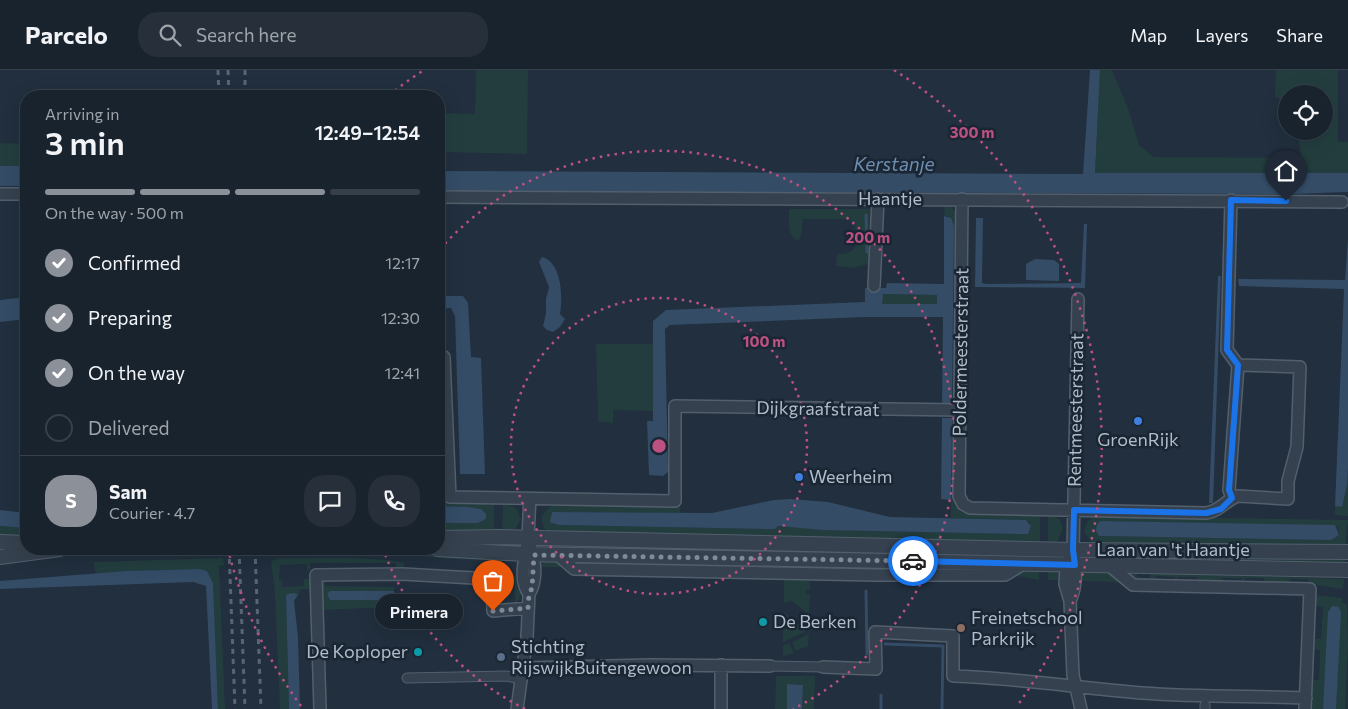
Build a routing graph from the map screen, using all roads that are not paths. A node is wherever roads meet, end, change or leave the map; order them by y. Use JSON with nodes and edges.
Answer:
{"nodes":[{"id":1,"x":0,"y":194,"type":"edge"},
{"id":2,"x":20,"y":194,"type":"edge"},
{"id":3,"x":445,"y":197,"type":"edge"},
{"id":4,"x":878,"y":199,"type":"junction"},
{"id":5,"x":962,"y":199,"type":"junction"},
{"id":6,"x":1231,"y":200,"type":"junction"},
{"id":7,"x":1342,"y":202,"type":"dead end"},
{"id":8,"x":874,"y":286,"type":"dead end"},
{"id":9,"x":1078,"y":300,"type":"dead end"},
{"id":10,"x":1238,"y":365,"type":"junction"},
{"id":11,"x":445,"y":380,"type":"edge"},
{"id":12,"x":960,"y":410,"type":"junction"},
{"id":13,"x":1232,"y":498,"type":"junction"},
{"id":14,"x":530,"y":499,"type":"junction"},
{"id":15,"x":1074,"y":510,"type":"junction"},
{"id":16,"x":445,"y":538,"type":"edge"},
{"id":17,"x":528,"y":538,"type":"junction"},
{"id":18,"x":0,"y":542,"type":"edge"},
{"id":19,"x":20,"y":543,"type":"edge"},
{"id":20,"x":799,"y":543,"type":"junction"},
{"id":21,"x":878,"y":545,"type":"junction"},
{"id":22,"x":445,"y":549,"type":"edge"},
{"id":23,"x":1073,"y":550,"type":"junction"},
{"id":24,"x":1348,"y":552,"type":"edge"},
{"id":25,"x":20,"y":554,"type":"edge"},
{"id":26,"x":529,"y":555,"type":"junction"},
{"id":27,"x":558,"y":555,"type":"junction"},
{"id":28,"x":0,"y":557,"type":"edge"},
{"id":29,"x":746,"y":557,"type":"junction"},
{"id":30,"x":799,"y":559,"type":"junction"},
{"id":31,"x":875,"y":560,"type":"junction"},
{"id":32,"x":1023,"y":564,"type":"junction"},
{"id":33,"x":1071,"y":565,"type":"junction"},
{"id":34,"x":1110,"y":566,"type":"junction"},
{"id":35,"x":1348,"y":570,"type":"edge"},
{"id":36,"x":732,"y":571,"type":"junction"},
{"id":37,"x":892,"y":575,"type":"junction"},
{"id":38,"x":528,"y":608,"type":"junction"},
{"id":39,"x":721,"y":665,"type":"junction"},
{"id":40,"x":770,"y":666,"type":"joint"},
{"id":41,"x":823,"y":668,"type":"joint"},
{"id":42,"x":522,"y":674,"type":"junction"},
{"id":43,"x":407,"y":678,"type":"dead end"},
{"id":44,"x":1077,"y":688,"type":"junction"},
{"id":45,"x":1305,"y":703,"type":"edge"},
{"id":46,"x":320,"y":709,"type":"edge"},
{"id":47,"x":517,"y":709,"type":"edge"},
{"id":48,"x":721,"y":709,"type":"edge"},
{"id":49,"x":1081,"y":709,"type":"edge"}],
"edges":[{"from":1,"to":2,"type":"street"},
{"from":3,"to":4,"type":"street","name":"Haantje"},
{"from":4,"to":5,"type":"street","name":"Haantje"},
{"from":4,"to":8,"type":"street"},
{"from":5,"to":6,"type":"street","name":"Haantje"},
{"from":5,"to":12,"type":"street","name":"Poldermeesterstraat"},
{"from":6,"to":7,"type":"street","name":"Haantje"},
{"from":6,"to":10,"type":"street"},
{"from":9,"to":15,"type":"street","name":"Rentmeesterstraat"},
{"from":10,"to":13,"type":"street"},
{"from":10,"to":13,"type":"street"},
{"from":11,"to":14,"type":"street"},
{"from":12,"to":14,"type":"street","name":"Dijkgraafstraat"},
{"from":12,"to":15,"type":"street","name":"Poldermeesterstraat"},
{"from":13,"to":15,"type":"street"},
{"from":14,"to":17,"type":"street"},
{"from":15,"to":23,"type":"street","name":"Rentmeesterstraat"},
{"from":16,"to":17,"type":"street","name":"Laan van 't Haantje"},
{"from":17,"to":20,"type":"street","name":"Laan van 't Haantje"},
{"from":17,"to":26,"type":"street"},
{"from":18,"to":19,"type":"street"},
{"from":20,"to":21,"type":"street","name":"Laan van 't Haantje"},
{"from":20,"to":30,"type":"street"},
{"from":21,"to":23,"type":"street","name":"Laan van 't Haantje"},
{"from":21,"to":31,"type":"street"},
{"from":22,"to":26,"type":"street","name":"Laan van 't Haantje"},
{"from":23,"to":24,"type":"street","name":"Laan van 't Haantje"},
{"from":23,"to":33,"type":"street","name":"Rentmeesterstraat"},
{"from":25,"to":28,"type":"street"},
{"from":26,"to":27,"type":"street","name":"Laan van 't Haantje"},
{"from":26,"to":38,"type":"street"},
{"from":27,"to":29,"type":"street","name":"Laan van 't Haantje"},
{"from":27,"to":36,"type":"street","name":"Laan van 't Haantje"},
{"from":29,"to":30,"type":"street","name":"Laan van 't Haantje"},
{"from":29,"to":36,"type":"street"},
{"from":30,"to":31,"type":"street","name":"Laan van 't Haantje"},
{"from":31,"to":32,"type":"street","name":"Laan van 't Haantje"},
{"from":31,"to":37,"type":"street"},
{"from":32,"to":33,"type":"street","name":"Laan van 't Haantje"},
{"from":32,"to":37,"type":"street","name":"Laan van 't Haantje"},
{"from":33,"to":34,"type":"street","name":"Laan van 't Haantje"},
{"from":33,"to":44,"type":"street","name":"Rentmeesterstraat"},
{"from":34,"to":35,"type":"street","name":"Laan van 't Haantje"},
{"from":34,"to":45,"type":"street","name":"Laan van 't Haantje"},
{"from":36,"to":37,"type":"street","name":"Laan van 't Haantje"},
{"from":38,"to":42,"type":"street"},
{"from":38,"to":46,"type":"street"},
{"from":39,"to":40,"type":"street"},
{"from":39,"to":42,"type":"street"},
{"from":39,"to":48,"type":"street"},
{"from":40,"to":41,"type":"street"},
{"from":41,"to":44,"type":"street"},
{"from":42,"to":43,"type":"street"},
{"from":42,"to":47,"type":"street"},
{"from":44,"to":45,"type":"street"},
{"from":44,"to":49,"type":"street","name":"Rentmeesterstraat"}]}
